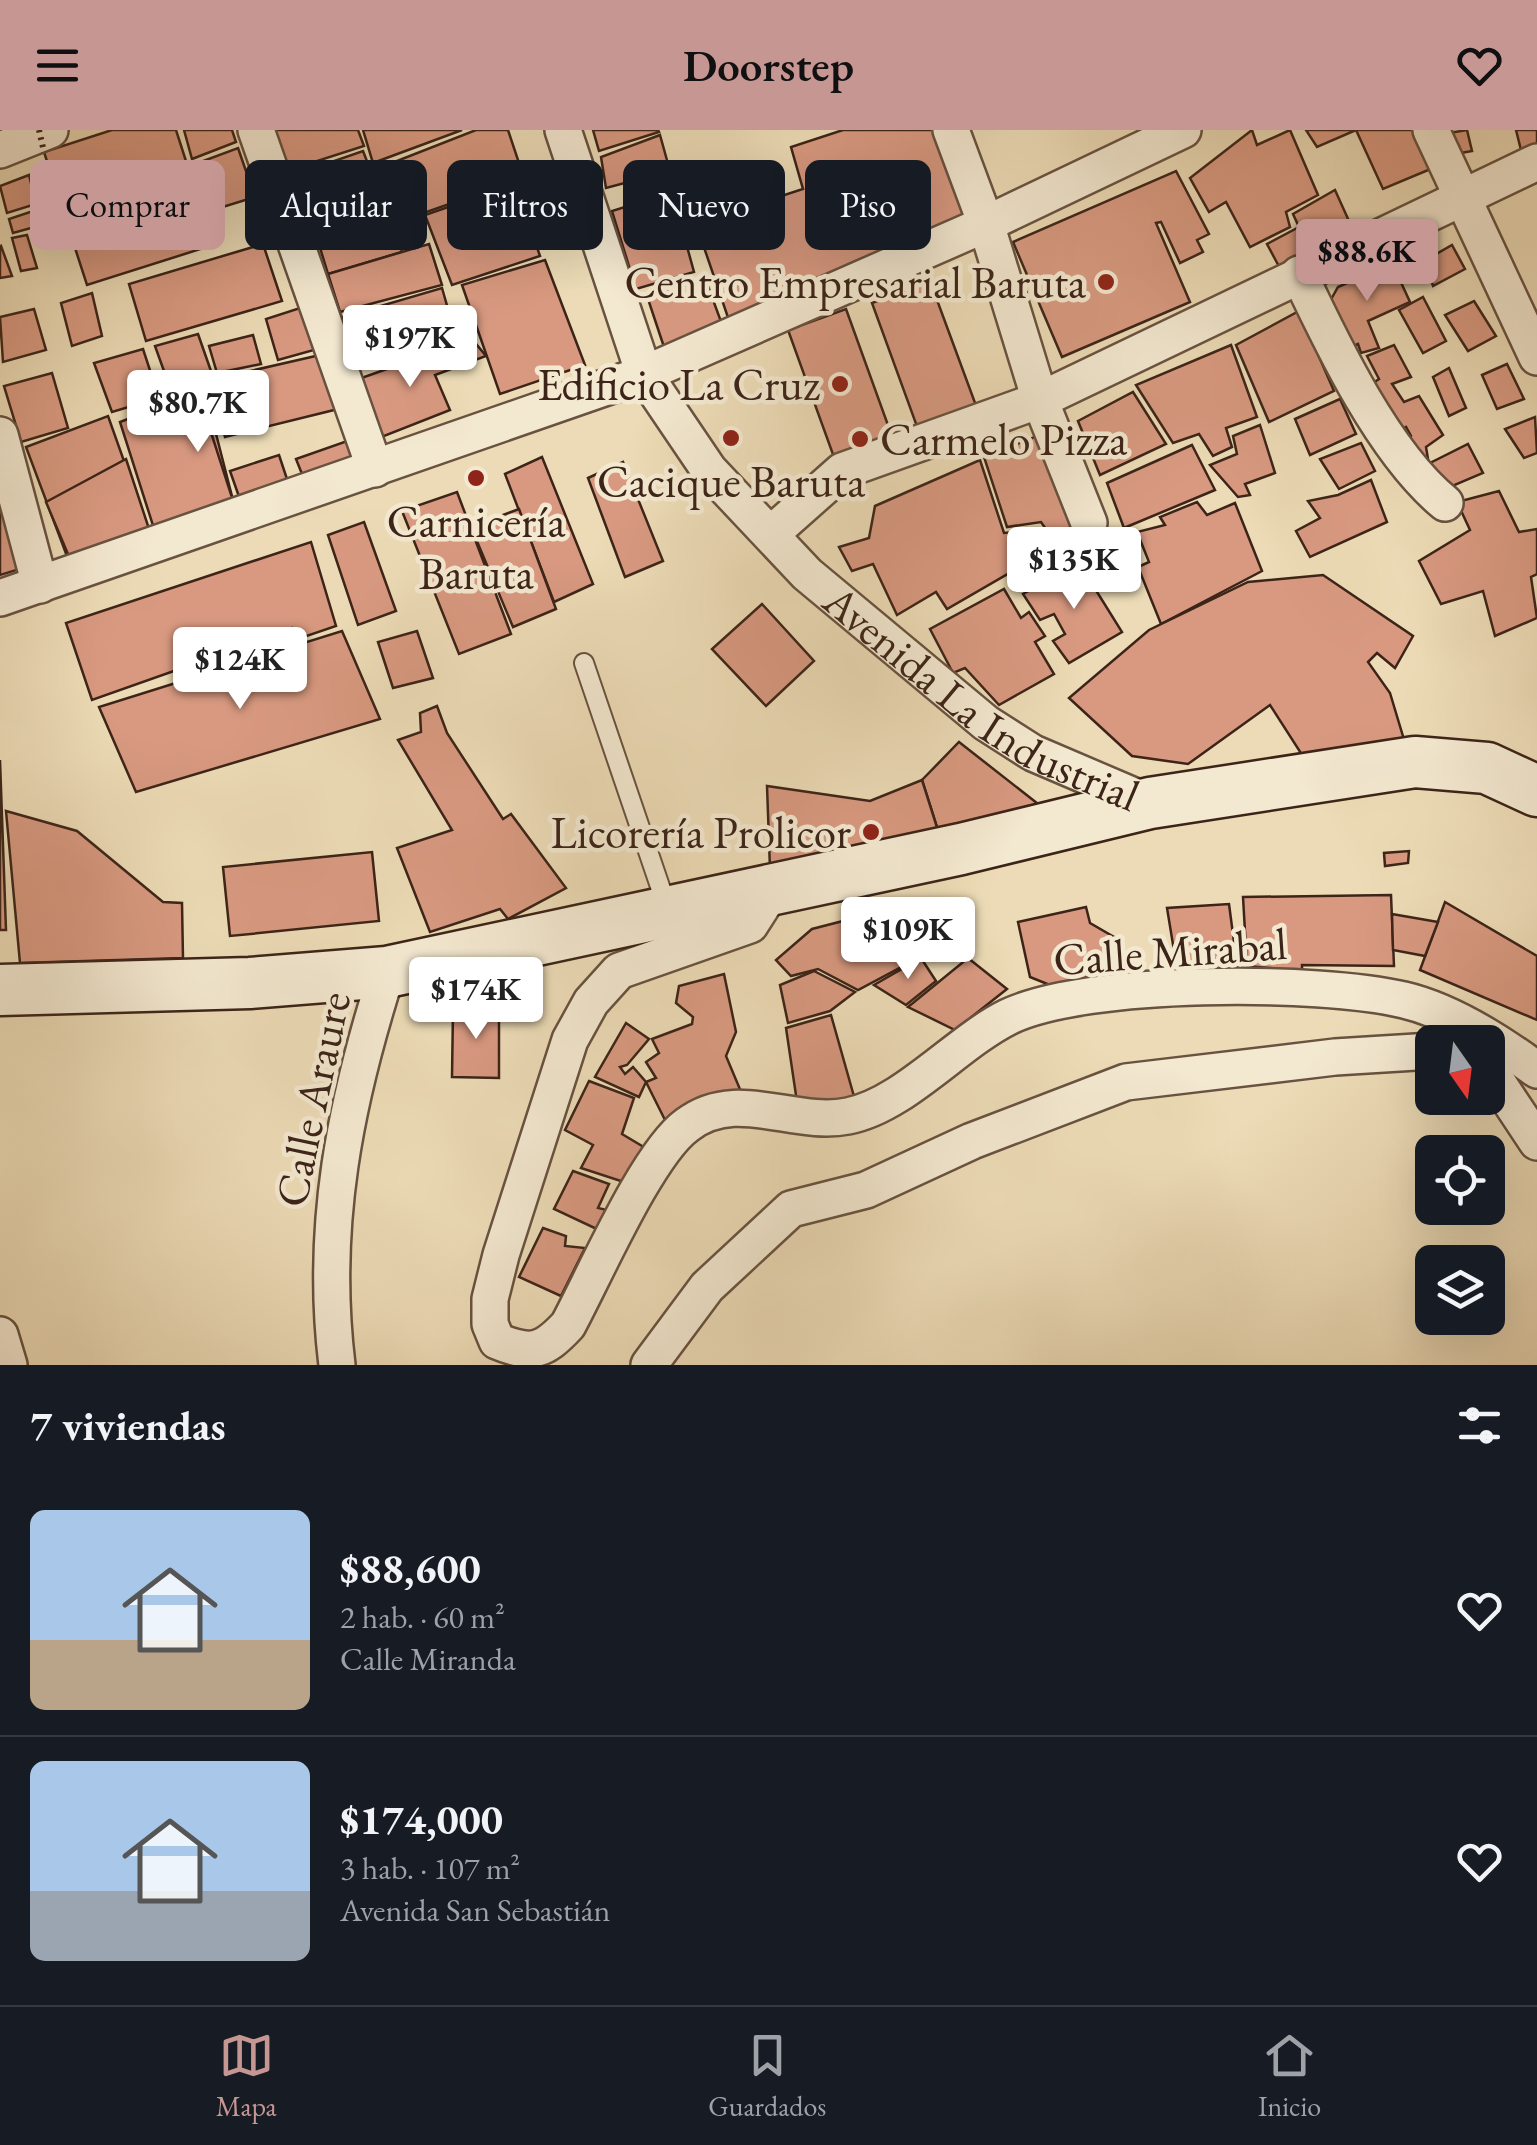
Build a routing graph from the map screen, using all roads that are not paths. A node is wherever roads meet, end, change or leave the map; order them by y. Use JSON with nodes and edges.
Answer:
{"nodes":[{"id":1,"x":256,"y":130,"type":"edge"},
{"id":2,"x":563,"y":130,"type":"edge"},
{"id":3,"x":951,"y":130,"type":"edge"},
{"id":4,"x":1183,"y":130,"type":"edge"},
{"id":5,"x":1430,"y":130,"type":"edge"},
{"id":6,"x":47,"y":141,"type":"edge"},
{"id":7,"x":0,"y":150,"type":"edge"},
{"id":8,"x":1537,"y":162,"type":"edge"},
{"id":9,"x":1461,"y":199,"type":"junction"},
{"id":10,"x":986,"y":224,"type":"junction"},
{"id":11,"x":1299,"y":274,"type":"junction"},
{"id":12,"x":1536,"y":352,"type":"edge"},
{"id":13,"x":644,"y":374,"type":"junction"},
{"id":14,"x":1040,"y":400,"type":"junction"},
{"id":15,"x":0,"y":435,"type":"edge"},
{"id":16,"x":375,"y":469,"type":"junction"},
{"id":17,"x":1445,"y":503,"type":"dead end"},
{"id":18,"x":1088,"y":523,"type":"dead end"},
{"id":19,"x":772,"y":534,"type":"junction"},
{"id":20,"x":40,"y":586,"type":"junction"},
{"id":21,"x":0,"y":598,"type":"edge"},
{"id":22,"x":584,"y":663,"type":"dead end"},
{"id":23,"x":1537,"y":791,"type":"edge"},
{"id":24,"x":1150,"y":803,"type":"junction"},
{"id":25,"x":773,"y":888,"type":"junction"},
{"id":26,"x":669,"y":912,"type":"junction"},
{"id":27,"x":387,"y":972,"type":"junction"},
{"id":28,"x":0,"y":990,"type":"edge"},
{"id":29,"x":1449,"y":1025,"type":"edge"},
{"id":30,"x":1505,"y":1047,"type":"edge"},
{"id":31,"x":1415,"y":1052,"type":"edge"},
{"id":32,"x":1537,"y":1070,"type":"edge"},
{"id":33,"x":1505,"y":1094,"type":"edge"},
{"id":34,"x":1537,"y":1142,"type":"edge"},
{"id":35,"x":0,"y":1335,"type":"edge"},
{"id":36,"x":10,"y":1365,"type":"edge"},
{"id":37,"x":337,"y":1365,"type":"edge"},
{"id":38,"x":649,"y":1365,"type":"edge"}],
"edges":[{"from":1,"to":16,"type":"street"},
{"from":2,"to":13,"type":"street","name":"Avenida La Industrial"},
{"from":3,"to":10,"type":"street"},
{"from":4,"to":10,"type":"street"},
{"from":5,"to":9,"type":"street"},
{"from":6,"to":7,"type":"street"},
{"from":8,"to":9,"type":"street"},
{"from":9,"to":11,"type":"street"},
{"from":9,"to":12,"type":"street"},
{"from":10,"to":13,"type":"street"},
{"from":10,"to":14,"type":"street"},
{"from":11,"to":14,"type":"street"},
{"from":11,"to":17,"type":"street"},
{"from":13,"to":16,"type":"street"},
{"from":13,"to":19,"type":"street","name":"Avenida La Industrial"},
{"from":14,"to":18,"type":"street"},
{"from":14,"to":19,"type":"street"},
{"from":15,"to":20,"type":"street"},
{"from":16,"to":20,"type":"street"},
{"from":19,"to":24,"type":"street","name":"Avenida La Industrial"},
{"from":20,"to":21,"type":"street"},
{"from":22,"to":26,"type":"lane"},
{"from":23,"to":24,"type":"street","name":"Avenida La Industrial"},
{"from":24,"to":25,"type":"street"},
{"from":25,"to":26,"type":"street"},
{"from":25,"to":29,"type":"street","name":"Calle Mirabal"},
{"from":26,"to":27,"type":"street"},
{"from":27,"to":28,"type":"street"},
{"from":27,"to":37,"type":"street","name":"Calle Araure"},
{"from":30,"to":32,"type":"street","name":"Calle Mirabal"},
{"from":31,"to":38,"type":"street"},
{"from":33,"to":34,"type":"street"},
{"from":35,"to":36,"type":"street"}]}
